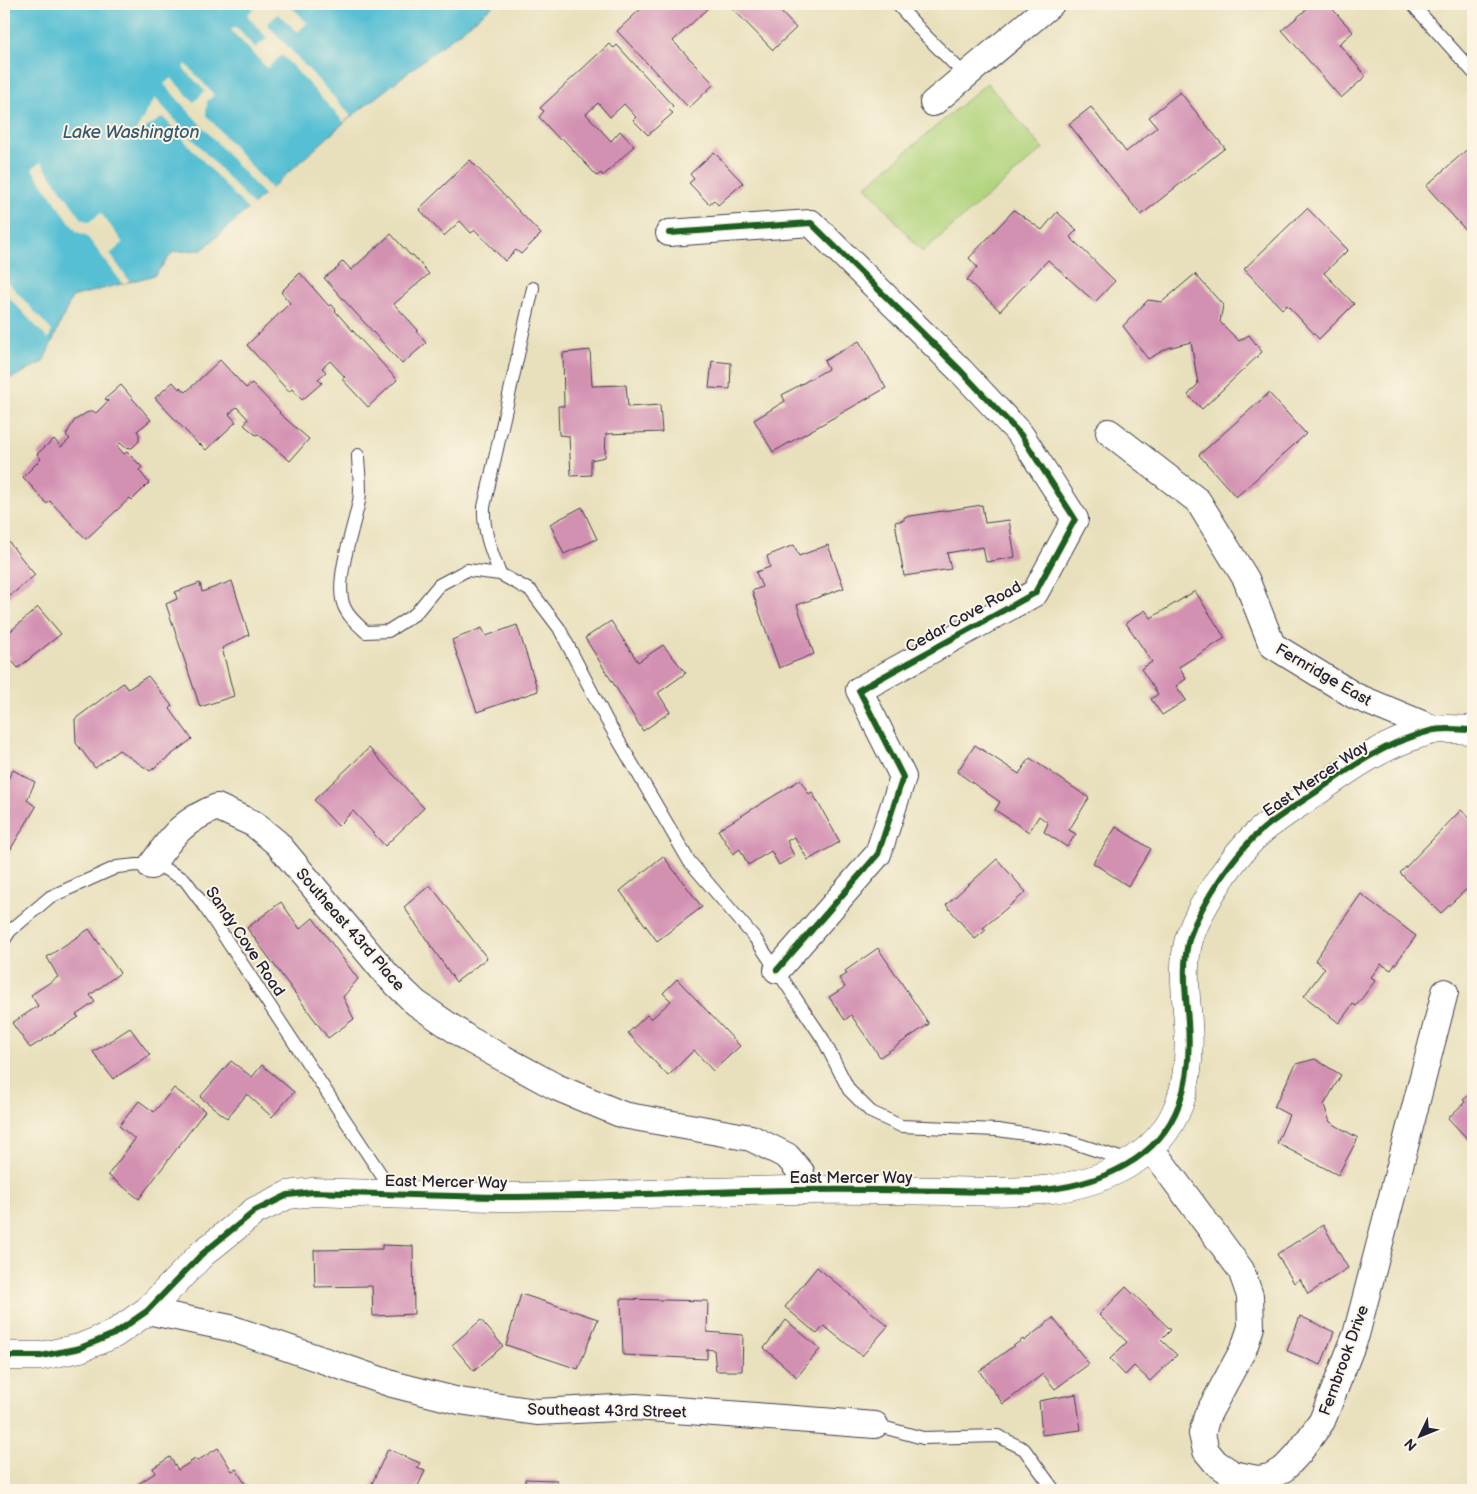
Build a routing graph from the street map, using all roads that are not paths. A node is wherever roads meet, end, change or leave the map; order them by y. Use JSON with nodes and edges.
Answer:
{"nodes":[{"id":1,"x":898,"y":4,"type":"edge"},
{"id":2,"x":1050,"y":4,"type":"edge"},
{"id":3,"x":1412,"y":4,"type":"edge"},
{"id":4,"x":1473,"y":72,"type":"edge"},
{"id":5,"x":966,"y":75,"type":"junction"},
{"id":6,"x":933,"y":103,"type":"dead end"},
{"id":7,"x":669,"y":234,"type":"dead end"},
{"id":8,"x":533,"y":288,"type":"dead end"},
{"id":9,"x":1109,"y":432,"type":"dead end"},
{"id":10,"x":358,"y":455,"type":"dead end"},
{"id":11,"x":500,"y":574,"type":"junction"},
{"id":12,"x":1434,"y":729,"type":"junction"},
{"id":13,"x":1473,"y":730,"type":"edge"},
{"id":14,"x":151,"y":866,"type":"junction"},
{"id":15,"x":4,"y":940,"type":"edge"},
{"id":16,"x":777,"y":970,"type":"junction"},
{"id":17,"x":1445,"y":992,"type":"dead end"},
{"id":18,"x":1140,"y":1155,"type":"junction"},
{"id":19,"x":798,"y":1190,"type":"junction"},
{"id":20,"x":394,"y":1194,"type":"junction"},
{"id":21,"x":147,"y":1311,"type":"junction"},
{"id":22,"x":4,"y":1356,"type":"edge"},
{"id":23,"x":875,"y":1425,"type":"joint"},
{"id":24,"x":1054,"y":1490,"type":"edge"}],
"edges":[{"from":1,"to":5,"type":"lane"},
{"from":2,"to":5,"type":"street"},
{"from":3,"to":4,"type":"lane"},
{"from":5,"to":6,"type":"street"},
{"from":7,"to":16,"type":"street","name":"Cedar Cove Road"},
{"from":8,"to":11,"type":"lane"},
{"from":9,"to":12,"type":"street","name":"Fernridge East"},
{"from":10,"to":11,"type":"lane"},
{"from":11,"to":16,"type":"lane"},
{"from":12,"to":13,"type":"street","name":"East Mercer Way"},
{"from":12,"to":18,"type":"street","name":"East Mercer Way"},
{"from":14,"to":15,"type":"lane","name":"Sandy Cove Road"},
{"from":14,"to":19,"type":"street","name":"Southeast 43rd Place"},
{"from":14,"to":20,"type":"lane","name":"Sandy Cove Road"},
{"from":16,"to":18,"type":"lane"},
{"from":17,"to":18,"type":"street","name":"Fernbrook Drive"},
{"from":18,"to":19,"type":"street","name":"East Mercer Way"},
{"from":19,"to":20,"type":"street","name":"East Mercer Way"},
{"from":20,"to":21,"type":"street","name":"East Mercer Way"},
{"from":21,"to":22,"type":"street","name":"East Mercer Way"},
{"from":21,"to":23,"type":"street","name":"Southeast 43rd Street"},
{"from":23,"to":24,"type":"lane","name":"Southeast 43rd Street"}]}
